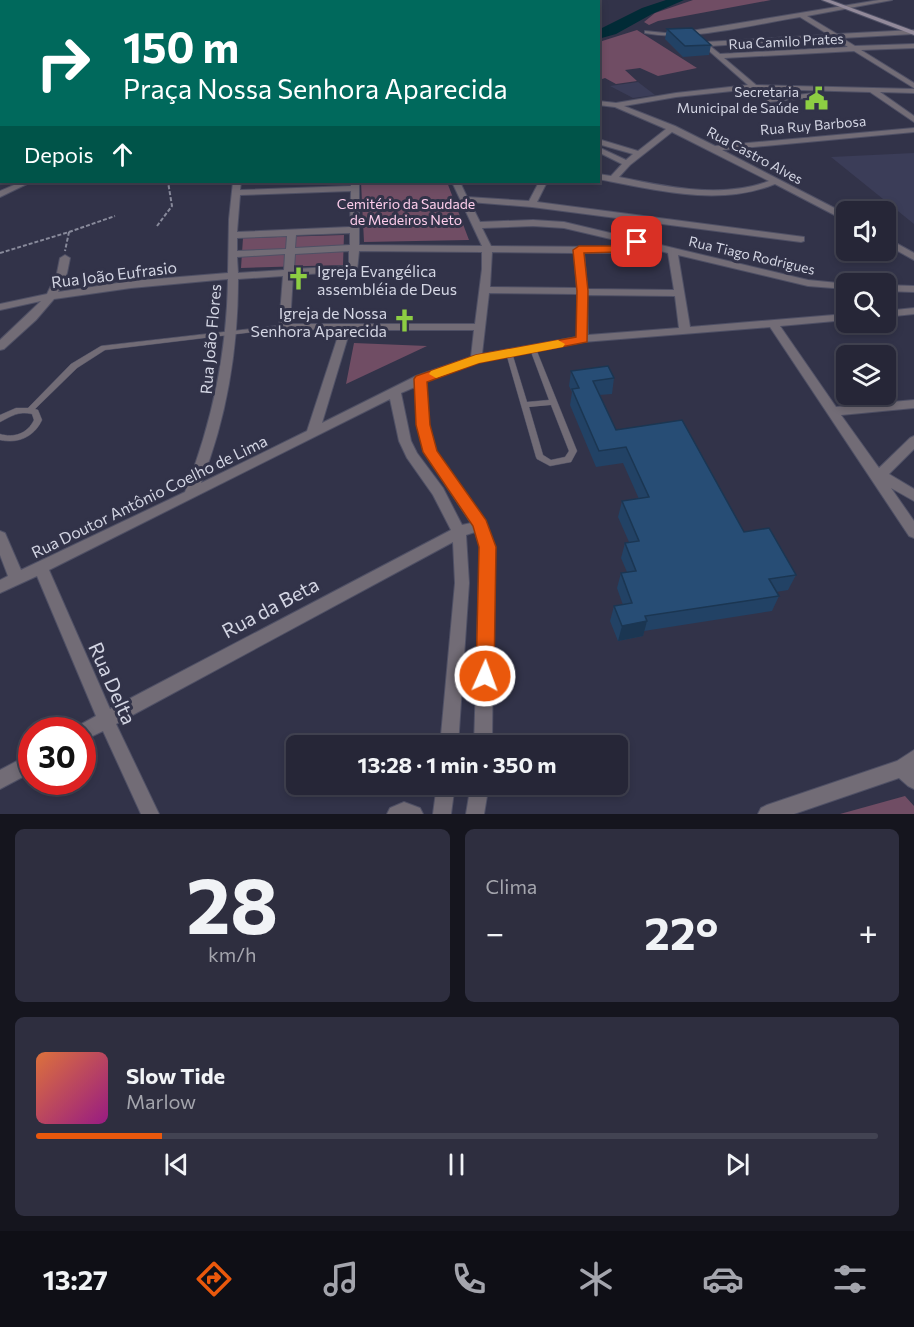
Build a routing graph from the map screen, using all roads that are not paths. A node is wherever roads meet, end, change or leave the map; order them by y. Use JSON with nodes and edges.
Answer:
{"nodes":[{"id":1,"x":825,"y":0,"type":"edge"},
{"id":2,"x":859,"y":0,"type":"edge"},
{"id":3,"x":889,"y":0,"type":"edge"},
{"id":4,"x":867,"y":3,"type":"junction"},
{"id":5,"x":844,"y":7,"type":"junction"},
{"id":6,"x":800,"y":15,"type":"junction"},
{"id":7,"x":744,"y":24,"type":"junction"},
{"id":8,"x":753,"y":30,"type":"dead end"},
{"id":9,"x":647,"y":32,"type":"dead end"},
{"id":10,"x":914,"y":32,"type":"edge"},
{"id":11,"x":691,"y":33,"type":"junction"},
{"id":12,"x":761,"y":35,"type":"dead end"},
{"id":13,"x":838,"y":38,"type":"junction"},
{"id":14,"x":770,"y":41,"type":"junction"},
{"id":15,"x":704,"y":44,"type":"junction"},
{"id":16,"x":914,"y":46,"type":"edge"},
{"id":17,"x":854,"y":49,"type":"junction"},
{"id":18,"x":717,"y":56,"type":"junction"},
{"id":19,"x":751,"y":87,"type":"junction"},
{"id":20,"x":914,"y":89,"type":"edge"},
{"id":21,"x":849,"y":90,"type":"junction"},
{"id":22,"x":872,"y":90,"type":"junction"},
{"id":23,"x":600,"y":103,"type":"edge"},
{"id":24,"x":616,"y":105,"type":"junction"},
{"id":25,"x":910,"y":114,"type":"edge"},
{"id":26,"x":914,"y":120,"type":"edge"},
{"id":27,"x":672,"y":128,"type":"junction"},
{"id":28,"x":914,"y":130,"type":"edge"},
{"id":29,"x":600,"y":142,"type":"edge"},
{"id":30,"x":715,"y":148,"type":"junction"},
{"id":31,"x":600,"y":150,"type":"edge"},
{"id":32,"x":639,"y":154,"type":"junction"},
{"id":33,"x":627,"y":163,"type":"junction"},
{"id":34,"x":600,"y":176,"type":"edge"},
{"id":35,"x":613,"y":179,"type":"junction"},
{"id":36,"x":776,"y":182,"type":"junction"},
{"id":37,"x":25,"y":183,"type":"edge"},
{"id":38,"x":237,"y":183,"type":"edge"},
{"id":39,"x":456,"y":183,"type":"edge"},
{"id":40,"x":542,"y":183,"type":"edge"},
{"id":41,"x":355,"y":185,"type":"edge"},
{"id":42,"x":236,"y":193,"type":"junction"},
{"id":43,"x":0,"y":194,"type":"edge"},
{"id":44,"x":463,"y":199,"type":"junction"},
{"id":45,"x":532,"y":204,"type":"junction"},
{"id":46,"x":836,"y":213,"type":"edge"},
{"id":47,"x":476,"y":225,"type":"junction"},
{"id":48,"x":354,"y":230,"type":"junction"},
{"id":49,"x":292,"y":232,"type":"junction"},
{"id":50,"x":234,"y":235,"type":"junction"},
{"id":51,"x":801,"y":239,"type":"dead end"},
{"id":52,"x":637,"y":242,"type":"junction"},
{"id":53,"x":896,"y":246,"type":"edge"},
{"id":54,"x":487,"y":247,"type":"junction"},
{"id":55,"x":354,"y":248,"type":"junction"},
{"id":56,"x":579,"y":250,"type":"junction"},
{"id":57,"x":291,"y":251,"type":"junction"},
{"id":58,"x":673,"y":251,"type":"junction"},
{"id":59,"x":234,"y":254,"type":"junction"},
{"id":60,"x":914,"y":257,"type":"edge"},
{"id":61,"x":65,"y":258,"type":"road end"},
{"id":62,"x":289,"y":273,"type":"junction"},
{"id":63,"x":233,"y":275,"type":"junction"},
{"id":64,"x":836,"y":284,"type":"edge"},
{"id":65,"x":896,"y":289,"type":"edge"},
{"id":66,"x":485,"y":290,"type":"junction"},
{"id":67,"x":914,"y":290,"type":"edge"},
{"id":68,"x":582,"y":291,"type":"junction"},
{"id":69,"x":679,"y":293,"type":"junction"},
{"id":70,"x":53,"y":295,"type":"junction"},
{"id":71,"x":0,"y":307,"type":"edge"},
{"id":72,"x":914,"y":311,"type":"edge"},
{"id":73,"x":896,"y":313,"type":"edge"},
{"id":74,"x":836,"y":318,"type":"edge"},
{"id":75,"x":773,"y":323,"type":"junction"},
{"id":76,"x":284,"y":327,"type":"junction"},
{"id":77,"x":346,"y":327,"type":"junction"},
{"id":78,"x":480,"y":327,"type":"junction"},
{"id":79,"x":685,"y":331,"type":"junction"},
{"id":80,"x":231,"y":332,"type":"junction"},
{"id":81,"x":583,"y":339,"type":"junction"},
{"id":82,"x":0,"y":346,"type":"edge"},
{"id":83,"x":532,"y":349,"type":"junction"},
{"id":84,"x":510,"y":353,"type":"junction"},
{"id":85,"x":476,"y":359,"type":"junction"},
{"id":86,"x":420,"y":379,"type":"junction"},
{"id":87,"x":395,"y":392,"type":"junction"},
{"id":88,"x":554,"y":402,"type":"junction"},
{"id":89,"x":914,"y":404,"type":"edge"},
{"id":90,"x":525,"y":405,"type":"junction"},
{"id":91,"x":30,"y":410,"type":"junction"},
{"id":92,"x":833,"y":411,"type":"junction"},
{"id":93,"x":0,"y":419,"type":"edge"},
{"id":94,"x":312,"y":434,"type":"junction"},
{"id":95,"x":0,"y":437,"type":"edge"},
{"id":96,"x":914,"y":441,"type":"edge"},
{"id":97,"x":877,"y":472,"type":"junction"},
{"id":98,"x":190,"y":495,"type":"junction"},
{"id":99,"x":914,"y":496,"type":"edge"},
{"id":100,"x":480,"y":525,"type":"junction"},
{"id":101,"x":459,"y":532,"type":"junction"},
{"id":102,"x":914,"y":532,"type":"edge"},
{"id":103,"x":0,"y":537,"type":"edge"},
{"id":104,"x":41,"y":568,"type":"junction"},
{"id":105,"x":17,"y":579,"type":"junction"},
{"id":106,"x":0,"y":587,"type":"edge"},
{"id":107,"x":106,"y":720,"type":"junction"},
{"id":108,"x":96,"y":725,"type":"edge"},
{"id":109,"x":450,"y":735,"type":"edge"},
{"id":110,"x":483,"y":735,"type":"edge"},
{"id":111,"x":910,"y":769,"type":"edge"},
{"id":112,"x":18,"y":770,"type":"edge"},
{"id":113,"x":0,"y":780,"type":"edge"},
{"id":114,"x":445,"y":795,"type":"edge"},
{"id":115,"x":478,"y":795,"type":"edge"},
{"id":116,"x":150,"y":814,"type":"edge"},
{"id":117,"x":396,"y":814,"type":"edge"},
{"id":118,"x":414,"y":814,"type":"edge"},
{"id":119,"x":442,"y":814,"type":"edge"},
{"id":120,"x":475,"y":814,"type":"edge"},
{"id":121,"x":767,"y":814,"type":"edge"}],
"edges":[{"from":1,"to":5,"type":"main road"},
{"from":2,"to":4,"type":"street"},
{"from":3,"to":4,"type":"street"},
{"from":4,"to":5,"type":"street"},
{"from":5,"to":6,"type":"street"},
{"from":5,"to":10,"type":"main road"},
{"from":6,"to":7,"type":"street"},
{"from":6,"to":13,"type":"street"},
{"from":7,"to":8,"type":"street"},
{"from":7,"to":11,"type":"street"},
{"from":9,"to":11,"type":"street"},
{"from":10,"to":13,"type":"street"},
{"from":11,"to":15,"type":"street"},
{"from":12,"to":14,"type":"street"},
{"from":13,"to":14,"type":"street"},
{"from":13,"to":17,"type":"street"},
{"from":14,"to":15,"type":"street"},
{"from":15,"to":18,"type":"street"},
{"from":16,"to":17,"type":"street","name":"Rua Camilo Prates"},
{"from":17,"to":18,"type":"street","name":"Rua Camilo Prates"},
{"from":17,"to":20,"type":"street"},
{"from":18,"to":19,"type":"street"},
{"from":19,"to":21,"type":"street"},
{"from":19,"to":21,"type":"street"},
{"from":19,"to":24,"type":"street"},
{"from":20,"to":22,"type":"street"},
{"from":21,"to":22,"type":"street"},
{"from":22,"to":25,"type":"street"},
{"from":23,"to":24,"type":"street"},
{"from":24,"to":27,"type":"street","name":"Rua Castro Alves"},
{"from":25,"to":26,"type":"street"},
{"from":27,"to":30,"type":"street","name":"Rua Castro Alves"},
{"from":27,"to":32,"type":"street"},
{"from":28,"to":30,"type":"street","name":"Rua Ruy Barbosa"},
{"from":29,"to":32,"type":"street"},
{"from":30,"to":36,"type":"street","name":"Rua Castro Alves"},
{"from":31,"to":33,"type":"street"},
{"from":32,"to":33,"type":"street"},
{"from":33,"to":35,"type":"street"},
{"from":34,"to":35,"type":"street"},
{"from":35,"to":36,"type":"street"},
{"from":36,"to":46,"type":"street","name":"Rua Castro Alves"},
{"from":37,"to":43,"type":"street"},
{"from":38,"to":42,"type":"street","name":"Rua João Flores"},
{"from":39,"to":44,"type":"street"},
{"from":40,"to":45,"type":"street"},
{"from":41,"to":42,"type":"street"},
{"from":41,"to":48,"type":"street"},
{"from":42,"to":50,"type":"street","name":"Rua João Flores"},
{"from":44,"to":45,"type":"street"},
{"from":44,"to":47,"type":"street"},
{"from":45,"to":51,"type":"street"},
{"from":47,"to":52,"type":"street","name":"Rua Tiago Rodrigues"},
{"from":47,"to":54,"type":"street"},
{"from":48,"to":49,"type":"street"},
{"from":48,"to":55,"type":"street"},
{"from":49,"to":50,"type":"street"},
{"from":49,"to":57,"type":"street"},
{"from":50,"to":59,"type":"street","name":"Rua João Flores"},
{"from":52,"to":56,"type":"street"},
{"from":52,"to":58,"type":"street","name":"Rua Tiago Rodrigues"},
{"from":53,"to":60,"type":"street"},
{"from":54,"to":55,"type":"street"},
{"from":54,"to":56,"type":"street"},
{"from":54,"to":66,"type":"street"},
{"from":55,"to":57,"type":"street"},
{"from":55,"to":62,"type":"street","name":"Rua João Eufrasio"},
{"from":56,"to":68,"type":"street"},
{"from":57,"to":59,"type":"street"},
{"from":57,"to":62,"type":"street"},
{"from":58,"to":64,"type":"street","name":"Rua Tiago Rodrigues"},
{"from":58,"to":69,"type":"street"},
{"from":59,"to":63,"type":"street","name":"Rua João Flores"},
{"from":61,"to":70,"type":"street"},
{"from":62,"to":63,"type":"street","name":"Rua João Eufrasio"},
{"from":62,"to":76,"type":"street"},
{"from":63,"to":70,"type":"street","name":"Rua João Eufrasio"},
{"from":63,"to":80,"type":"street","name":"Rua João Flores"},
{"from":65,"to":67,"type":"street"},
{"from":66,"to":68,"type":"street"},
{"from":66,"to":78,"type":"street"},
{"from":68,"to":69,"type":"street"},
{"from":68,"to":81,"type":"street"},
{"from":69,"to":79,"type":"street"},
{"from":70,"to":71,"type":"street","name":"Rua João Eufrasio"},
{"from":70,"to":82,"type":"street"},
{"from":72,"to":73,"type":"street"},
{"from":74,"to":75,"type":"street"},
{"from":75,"to":79,"type":"street"},
{"from":75,"to":92,"type":"street"},
{"from":76,"to":77,"type":"street"},
{"from":76,"to":80,"type":"lane"},
{"from":77,"to":78,"type":"street"},
{"from":77,"to":94,"type":"street"},
{"from":78,"to":85,"type":"street"},
{"from":79,"to":81,"type":"street"},
{"from":80,"to":91,"type":"lane"},
{"from":80,"to":98,"type":"street","name":"Rua João Flores"},
{"from":81,"to":83,"type":"street"},
{"from":83,"to":84,"type":"street"},
{"from":83,"to":88,"type":"lane"},
{"from":84,"to":85,"type":"street"},
{"from":84,"to":90,"type":"lane"},
{"from":85,"to":86,"type":"street","name":"Rua Doutor Antônio Coelho de Lima"},
{"from":86,"to":87,"type":"street","name":"Rua Doutor Antônio Coelho de Lima"},
{"from":86,"to":100,"type":"street"},
{"from":87,"to":94,"type":"street","name":"Rua Doutor Antônio Coelho de Lima"},
{"from":87,"to":101,"type":"street"},
{"from":88,"to":90,"type":"lane"},
{"from":88,"to":90,"type":"lane"},
{"from":89,"to":92,"type":"street"},
{"from":91,"to":93,"type":"lane"},
{"from":91,"to":95,"type":"lane"},
{"from":92,"to":97,"type":"street"},
{"from":94,"to":98,"type":"street","name":"Rua Doutor Antônio Coelho de Lima"},
{"from":96,"to":97,"type":"street"},
{"from":97,"to":99,"type":"street"},
{"from":97,"to":102,"type":"street"},
{"from":98,"to":104,"type":"street","name":"Rua Doutor Antônio Coelho de Lima"},
{"from":100,"to":101,"type":"street","name":"Rua da Beta"},
{"from":100,"to":110,"type":"street"},
{"from":101,"to":107,"type":"street","name":"Rua da Beta"},
{"from":101,"to":109,"type":"street"},
{"from":103,"to":105,"type":"street"},
{"from":104,"to":105,"type":"street","name":"Rua Doutor Antônio Coelho de Lima"},
{"from":104,"to":107,"type":"street","name":"Rua Delta"},
{"from":105,"to":106,"type":"street","name":"Rua Doutor Antônio Coelho de Lima"},
{"from":107,"to":108,"type":"street","name":"Rua da Beta"},
{"from":107,"to":116,"type":"street","name":"Rua Delta"},
{"from":111,"to":121,"type":"street"},
{"from":112,"to":113,"type":"street"},
{"from":114,"to":119,"type":"street"},
{"from":115,"to":120,"type":"street"},
{"from":117,"to":118,"type":"street"}]}
